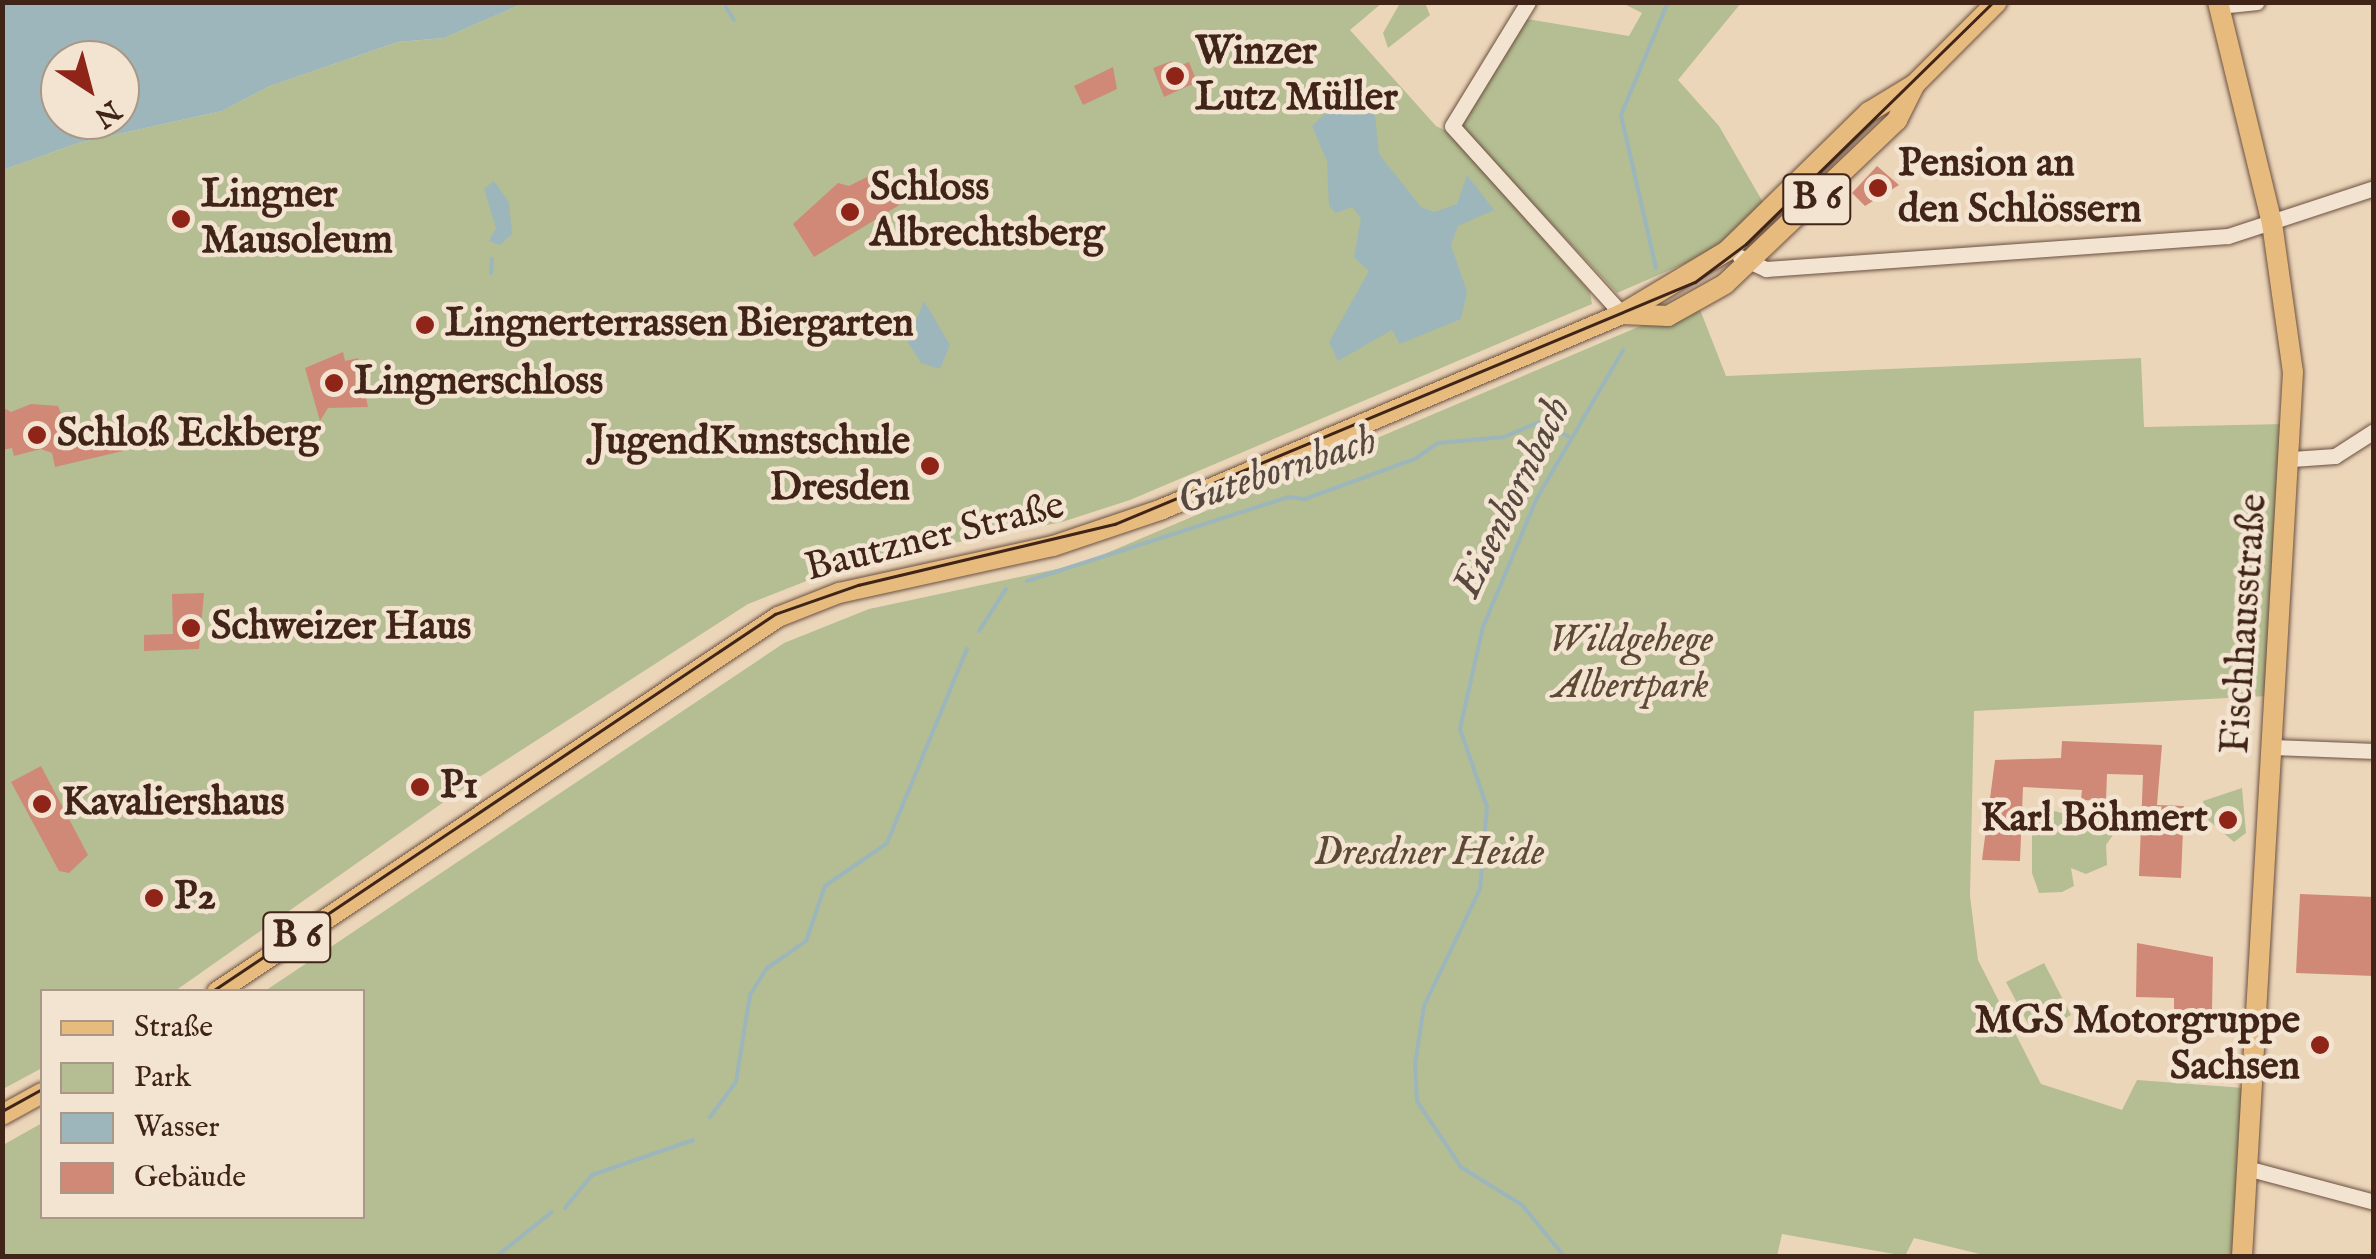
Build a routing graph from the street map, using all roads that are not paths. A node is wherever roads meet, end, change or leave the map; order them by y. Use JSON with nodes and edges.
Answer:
{"nodes":[{"id":1,"x":1528,"y":2,"type":"edge"},
{"id":2,"x":1998,"y":2,"type":"edge"},
{"id":3,"x":2257,"y":2,"type":"edge"},
{"id":4,"x":2219,"y":4,"type":"edge"},
{"id":5,"x":1915,"y":84,"type":"junction"},
{"id":6,"x":2374,"y":188,"type":"edge"},
{"id":7,"x":2272,"y":223,"type":"junction"},
{"id":8,"x":1727,"y":251,"type":"junction"},
{"id":9,"x":1751,"y":263,"type":"junction"},
{"id":10,"x":1622,"y":314,"type":"junction"},
{"id":11,"x":2374,"y":431,"type":"edge"},
{"id":12,"x":2292,"y":459,"type":"junction"},
{"id":13,"x":2274,"y":748,"type":"junction"},
{"id":14,"x":2374,"y":751,"type":"edge"},
{"id":15,"x":221,"y":989,"type":"edge"},
{"id":16,"x":40,"y":1094,"type":"edge"},
{"id":17,"x":2,"y":1115,"type":"edge"},
{"id":18,"x":2250,"y":1169,"type":"junction"},
{"id":19,"x":2374,"y":1202,"type":"edge"},
{"id":20,"x":2242,"y":1256,"type":"edge"}],
"edges":[{"from":1,"to":10,"type":"street"},
{"from":2,"to":5,"type":"main road","name":"Bautzner Straße","number":"B 6"},
{"from":3,"to":4,"type":"street"},
{"from":4,"to":7,"type":"main road","name":"Fischhausstraße"},
{"from":5,"to":8,"type":"main road","name":"Bautzner Straße","number":"B 6"},
{"from":5,"to":9,"type":"main road","name":"Bautzner Straße","number":"B 6"},
{"from":6,"to":7,"type":"street"},
{"from":7,"to":9,"type":"street"},
{"from":7,"to":12,"type":"main road","name":"Fischhausstraße"},
{"from":8,"to":9,"type":"street"},
{"from":8,"to":10,"type":"main road","name":"Bautzner Straße","number":"B 6"},
{"from":9,"to":10,"type":"main road","name":"Bautzner Straße","number":"B 6"},
{"from":10,"to":15,"type":"main road","name":"Bautzner Straße","number":"B 6"},
{"from":11,"to":12,"type":"street"},
{"from":12,"to":13,"type":"main road","name":"Fischhausstraße"},
{"from":13,"to":14,"type":"street"},
{"from":13,"to":18,"type":"main road","name":"Fischhausstraße"},
{"from":16,"to":17,"type":"main road"},
{"from":18,"to":19,"type":"street"},
{"from":18,"to":20,"type":"main road","name":"Fischhausstraße"}]}
